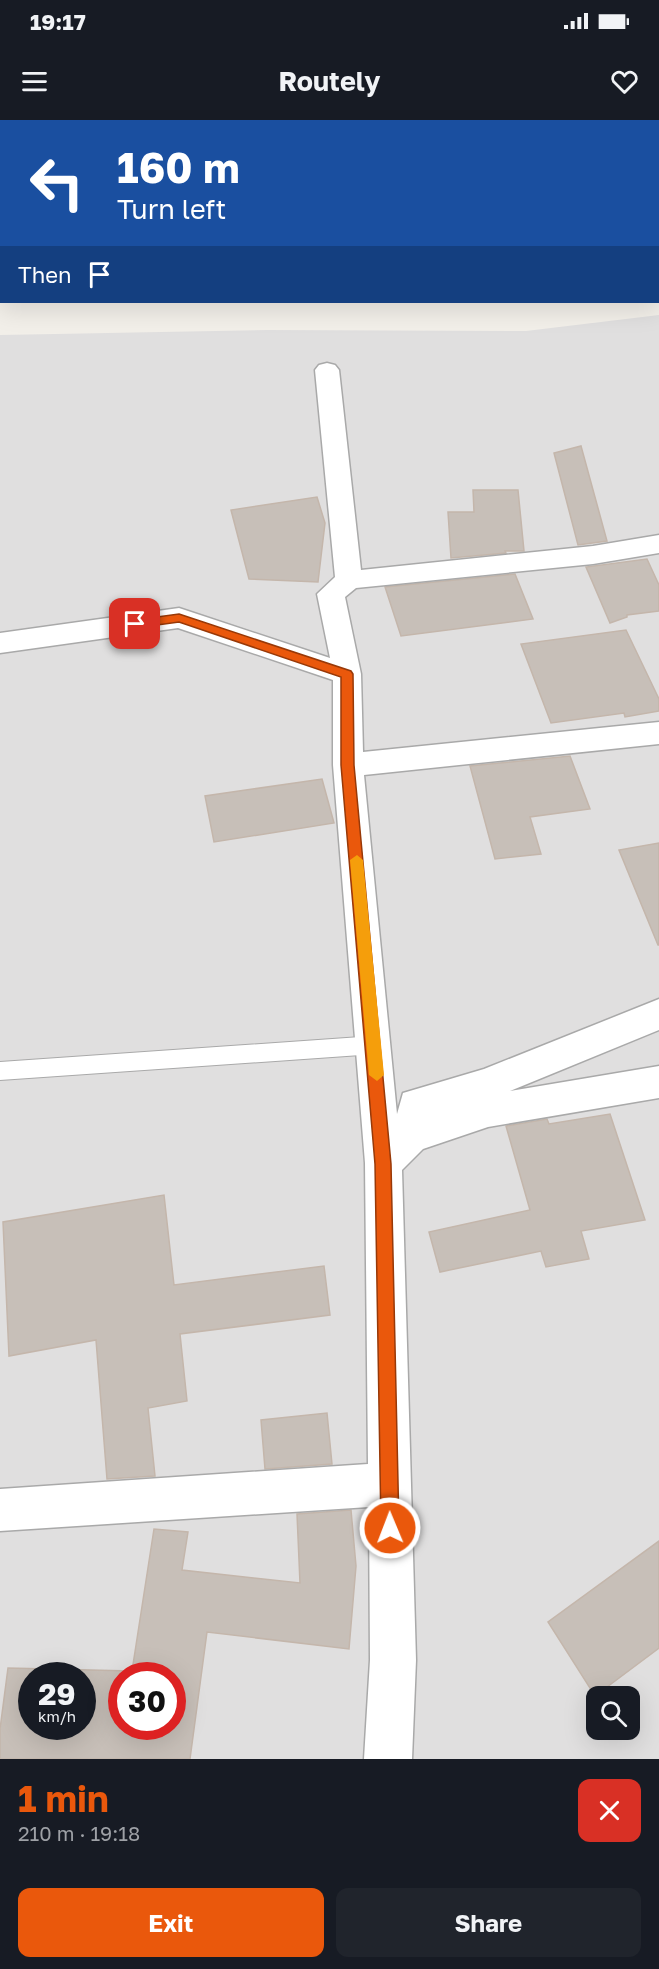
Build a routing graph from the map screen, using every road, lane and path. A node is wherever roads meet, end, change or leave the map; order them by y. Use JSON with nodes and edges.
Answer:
{"nodes":[{"id":1,"x":327,"y":370,"type":"dead end"},
{"id":2,"x":659,"y":544,"type":"edge"},
{"id":3,"x":349,"y":580,"type":"junction"},
{"id":4,"x":0,"y":643,"type":"edge"},
{"id":5,"x":347,"y":674,"type":"junction"},
{"id":6,"x":659,"y":733,"type":"edge"},
{"id":7,"x":348,"y":765,"type":"junction"},
{"id":8,"x":659,"y":1014,"type":"edge"},
{"id":9,"x":375,"y":1045,"type":"junction"},
{"id":10,"x":0,"y":1071,"type":"edge"},
{"id":11,"x":659,"y":1082,"type":"edge"},
{"id":12,"x":411,"y":1136,"type":"junction"},
{"id":13,"x":383,"y":1164,"type":"junction"},
{"id":14,"x":389,"y":1484,"type":"junction"},
{"id":15,"x":0,"y":1510,"type":"edge"},
{"id":16,"x":388,"y":1759,"type":"edge"}],
"edges":[{"from":1,"to":3,"type":"street"},
{"from":2,"to":3,"type":"street"},
{"from":3,"to":5,"type":"street"},
{"from":4,"to":5,"type":"street"},
{"from":5,"to":7,"type":"street"},
{"from":6,"to":7,"type":"street"},
{"from":7,"to":9,"type":"street"},
{"from":8,"to":12,"type":"street"},
{"from":9,"to":10,"type":"lane"},
{"from":9,"to":13,"type":"street"},
{"from":11,"to":12,"type":"street"},
{"from":12,"to":13,"type":"street"},
{"from":13,"to":14,"type":"street"},
{"from":14,"to":15,"type":"street"},
{"from":14,"to":16,"type":"street"}]}
